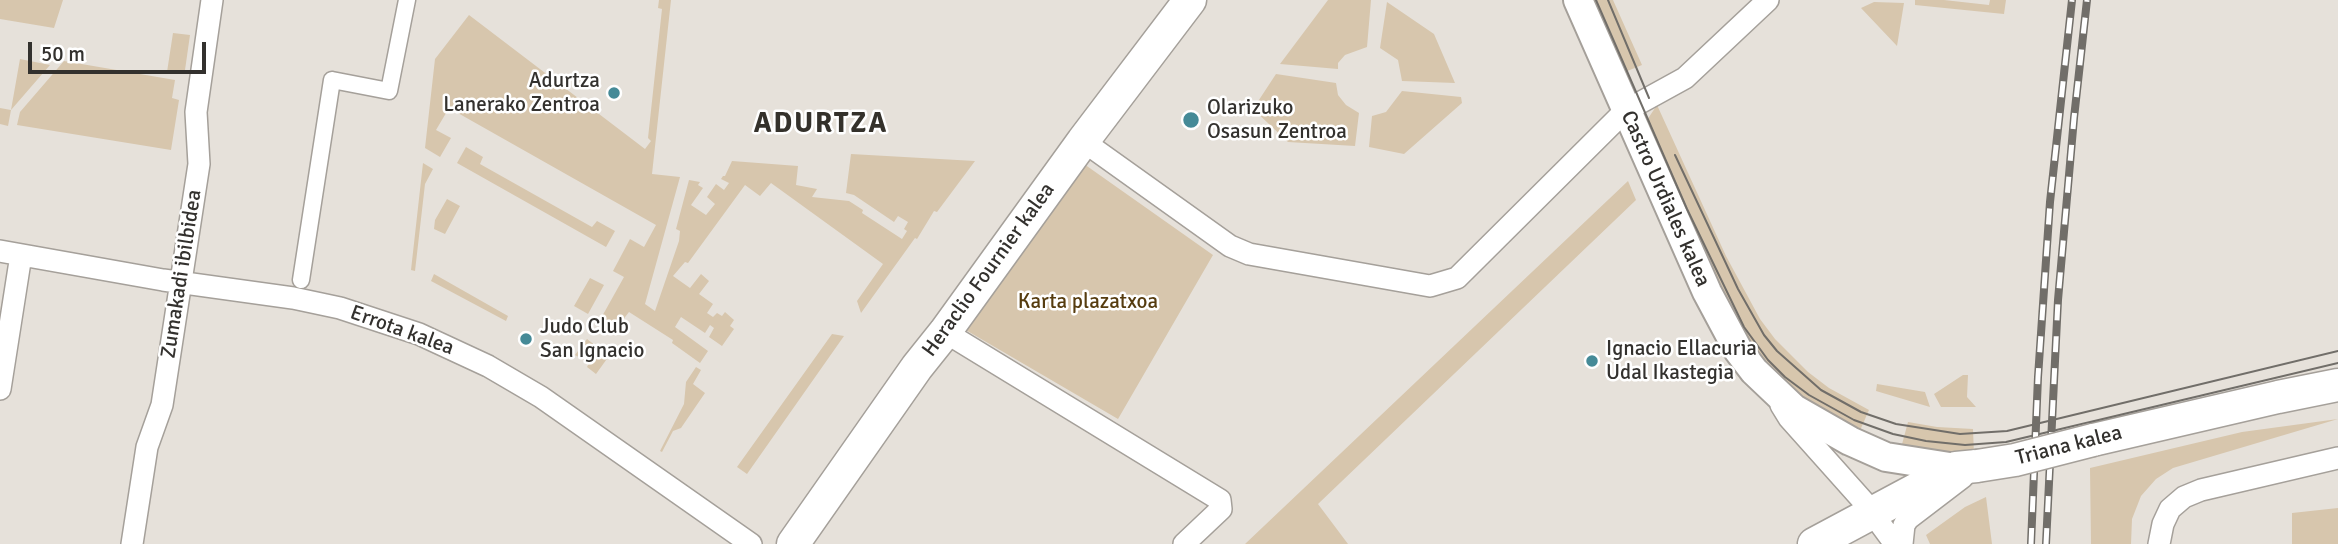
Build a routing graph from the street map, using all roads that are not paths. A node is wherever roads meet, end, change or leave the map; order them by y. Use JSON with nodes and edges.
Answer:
{"nodes":[{"id":1,"x":212,"y":0,"type":"edge"},
{"id":2,"x":407,"y":0,"type":"edge"},
{"id":3,"x":1183,"y":0,"type":"edge"},
{"id":4,"x":1190,"y":0,"type":"edge"},
{"id":5,"x":1577,"y":0,"type":"edge"},
{"id":6,"x":1768,"y":0,"type":"edge"},
{"id":7,"x":1625,"y":111,"type":"junction"},
{"id":8,"x":1083,"y":141,"type":"junction"},
{"id":9,"x":0,"y":251,"type":"edge"},
{"id":10,"x":21,"y":255,"type":"junction"},
{"id":11,"x":301,"y":280,"type":"dead end"},
{"id":12,"x":181,"y":282,"type":"junction"},
{"id":13,"x":945,"y":332,"type":"junction"},
{"id":14,"x":2338,"y":385,"type":"edge"},
{"id":15,"x":1770,"y":388,"type":"junction"},
{"id":16,"x":0,"y":389,"type":"edge"},
{"id":17,"x":2338,"y":458,"type":"edge"},
{"id":18,"x":1967,"y":467,"type":"junction"},
{"id":19,"x":1871,"y":514,"type":"junction"},
{"id":20,"x":132,"y":544,"type":"edge"},
{"id":21,"x":751,"y":544,"type":"edge"},
{"id":22,"x":793,"y":544,"type":"edge"},
{"id":23,"x":1184,"y":544,"type":"edge"},
{"id":24,"x":1814,"y":544,"type":"edge"},
{"id":25,"x":1895,"y":544,"type":"edge"},
{"id":26,"x":1902,"y":544,"type":"edge"},
{"id":27,"x":2159,"y":544,"type":"edge"}],
"edges":[{"from":1,"to":12,"type":"street","name":"Zumakadi ibilbidea"},
{"from":2,"to":11,"type":"street"},
{"from":3,"to":4,"type":"street"},
{"from":4,"to":8,"type":"main road","name":"Heraclio Fournier kalea"},
{"from":5,"to":7,"type":"street","name":"Castro Urdiales kalea"},
{"from":6,"to":7,"type":"street"},
{"from":7,"to":8,"type":"street"},
{"from":7,"to":15,"type":"street","name":"Castro Urdiales kalea"},
{"from":8,"to":13,"type":"main road","name":"Heraclio Fournier kalea"},
{"from":9,"to":10,"type":"street","name":"Errota kalea"},
{"from":10,"to":12,"type":"street","name":"Errota kalea"},
{"from":10,"to":16,"type":"street"},
{"from":12,"to":20,"type":"street","name":"Zumakadi ibilbidea"},
{"from":12,"to":21,"type":"street","name":"Errota kalea"},
{"from":13,"to":22,"type":"main road","name":"Heraclio Fournier kalea"},
{"from":13,"to":23,"type":"street"},
{"from":14,"to":18,"type":"main road","name":"Triana kalea","bridge":true},
{"from":15,"to":18,"type":"street","name":"Castro Urdiales kalea"},
{"from":15,"to":19,"type":"street","name":"Castro Urdiales kalea"},
{"from":17,"to":27,"type":"street"},
{"from":18,"to":19,"type":"main road","name":"Triana kalea"},
{"from":18,"to":26,"type":"street"},
{"from":19,"to":24,"type":"main road","name":"Triana kalea"},
{"from":19,"to":25,"type":"street","name":"Castro Urdiales kalea"}]}
